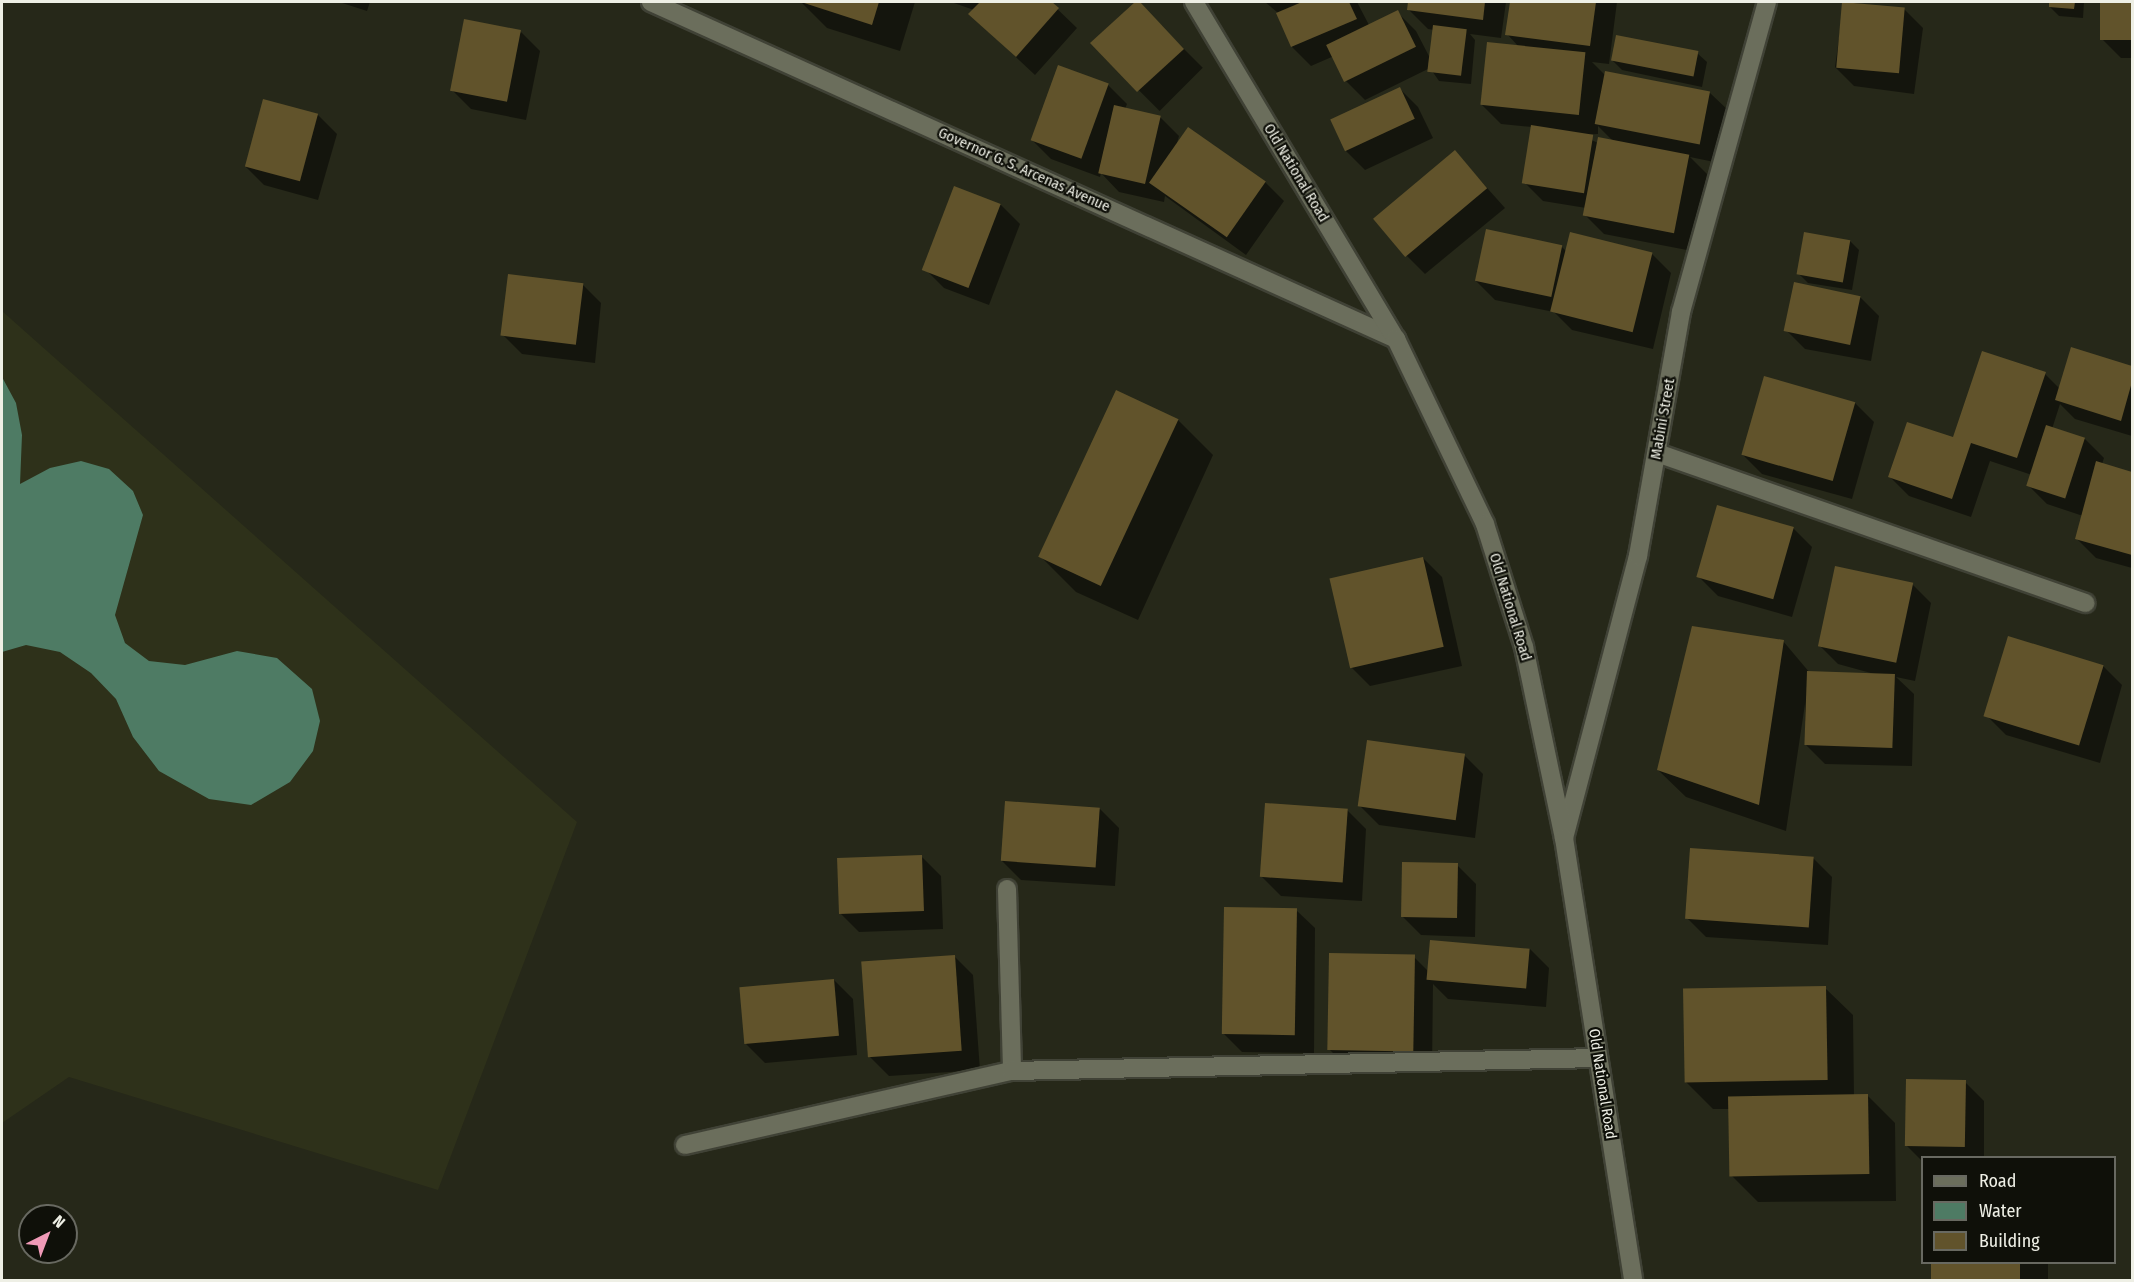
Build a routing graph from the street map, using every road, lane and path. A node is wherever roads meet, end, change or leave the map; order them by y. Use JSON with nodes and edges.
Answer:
{"nodes":[{"id":1,"x":651,"y":2,"type":"edge"},
{"id":2,"x":1194,"y":2,"type":"edge"},
{"id":3,"x":1767,"y":2,"type":"edge"},
{"id":4,"x":1396,"y":339,"type":"junction"},
{"id":5,"x":1657,"y":453,"type":"junction"},
{"id":6,"x":2086,"y":603,"type":"dead end"},
{"id":7,"x":1564,"y":837,"type":"junction"},
{"id":8,"x":1007,"y":889,"type":"dead end"},
{"id":9,"x":1598,"y":1058,"type":"junction"},
{"id":10,"x":1011,"y":1071,"type":"junction"},
{"id":11,"x":685,"y":1145,"type":"dead end"},
{"id":12,"x":1633,"y":1281,"type":"edge"}],
"edges":[{"from":1,"to":4,"type":"street","name":"Governor G. S. Arcenas Avenue"},
{"from":2,"to":4,"type":"street","name":"Old National Road"},
{"from":3,"to":5,"type":"street","name":"Mabini Street"},
{"from":4,"to":7,"type":"street","name":"Old National Road"},
{"from":5,"to":6,"type":"street"},
{"from":5,"to":7,"type":"street","name":"Mabini Street"},
{"from":7,"to":9,"type":"street","name":"Old National Road"},
{"from":8,"to":10,"type":"street"},
{"from":9,"to":10,"type":"street"},
{"from":9,"to":12,"type":"street","name":"Old National Road"},
{"from":10,"to":11,"type":"street"}]}
